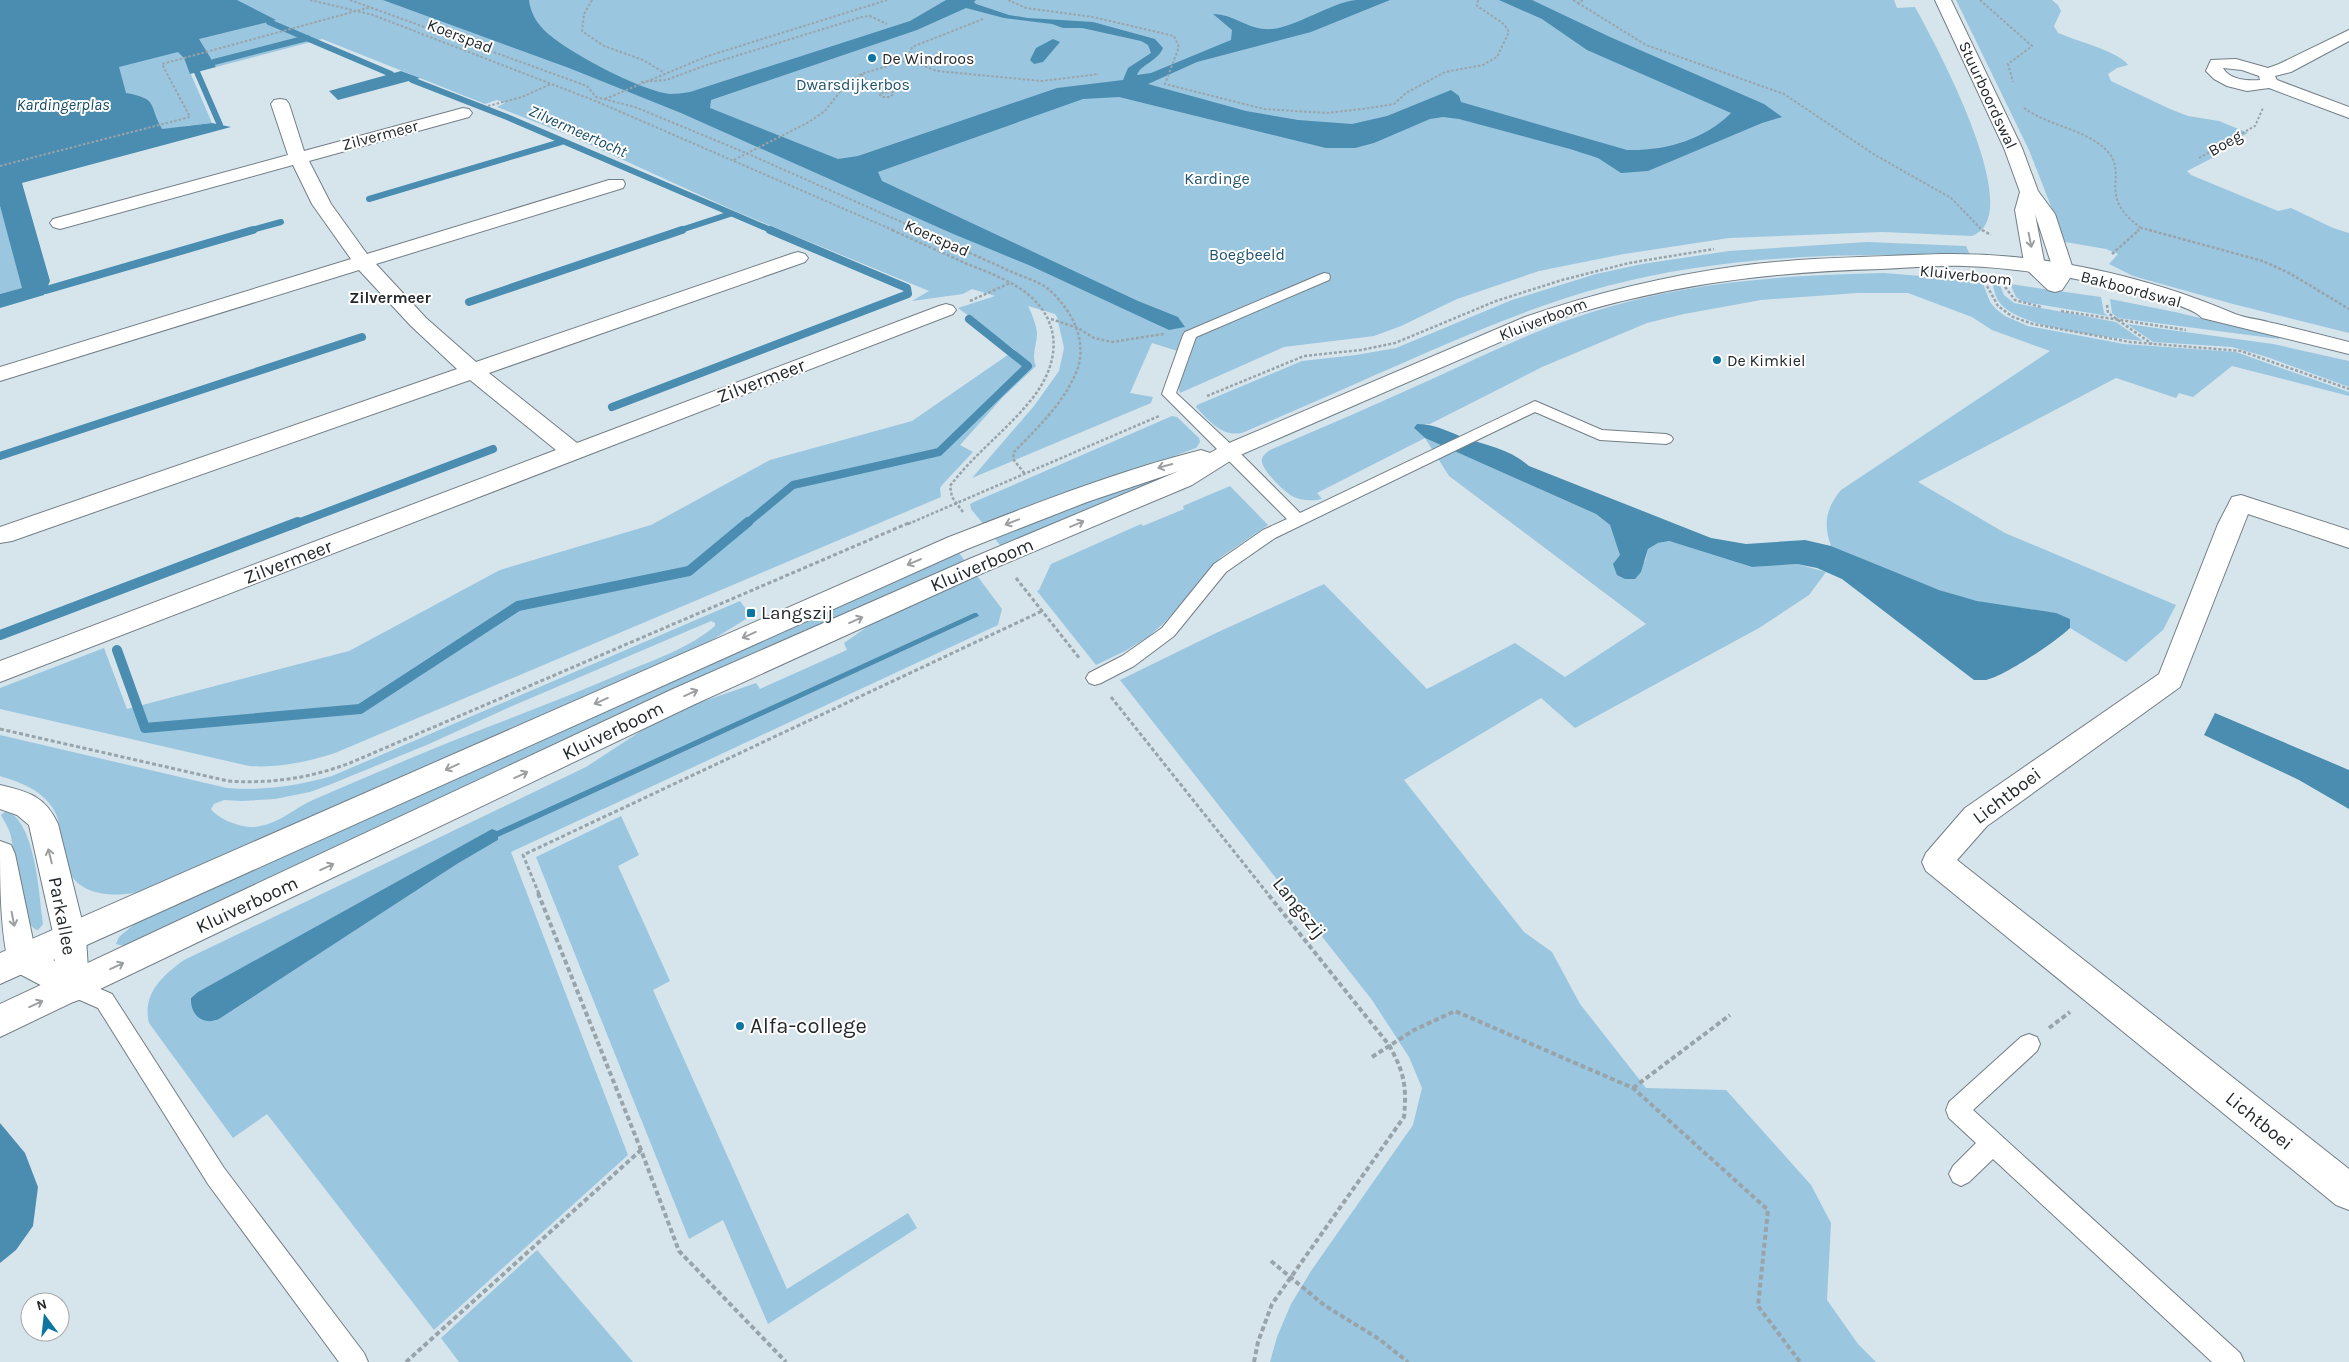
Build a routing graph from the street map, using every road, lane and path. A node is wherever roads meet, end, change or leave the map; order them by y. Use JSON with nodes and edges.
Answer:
{"nodes":[{"id":1,"x":310,"y":0,"type":"edge"},
{"id":2,"x":350,"y":0,"type":"edge"},
{"id":3,"x":592,"y":0,"type":"edge"},
{"id":4,"x":887,"y":0,"type":"edge"},
{"id":5,"x":1008,"y":0,"type":"edge"},
{"id":6,"x":1478,"y":0,"type":"edge"},
{"id":7,"x":1573,"y":0,"type":"edge"},
{"id":8,"x":1584,"y":0,"type":"edge"},
{"id":9,"x":1943,"y":0,"type":"edge"},
{"id":10,"x":1980,"y":0,"type":"edge"},
{"id":11,"x":1578,"y":3,"type":"junction"},
{"id":12,"x":372,"y":7,"type":"junction"},
{"id":13,"x":360,"y":10,"type":"junction"},
{"id":14,"x":983,"y":19,"type":"dead end"},
{"id":15,"x":887,"y":24,"type":"dead end"},
{"id":16,"x":2349,"y":36,"type":"edge"},
{"id":17,"x":908,"y":60,"type":"junction"},
{"id":18,"x":663,"y":72,"type":"junction"},
{"id":19,"x":861,"y":74,"type":"junction"},
{"id":20,"x":1099,"y":74,"type":"dead end"},
{"id":21,"x":640,"y":82,"type":"junction"},
{"id":22,"x":551,"y":84,"type":"junction"},
{"id":23,"x":2014,"y":85,"type":"dead end"},
{"id":24,"x":882,"y":92,"type":"junction"},
{"id":25,"x":2294,"y":92,"type":"junction"},
{"id":26,"x":605,"y":99,"type":"junction"},
{"id":27,"x":598,"y":102,"type":"junction"},
{"id":28,"x":499,"y":103,"type":"dead end"},
{"id":29,"x":280,"y":104,"type":"dead end"},
{"id":30,"x":2023,"y":106,"type":"dead end"},
{"id":31,"x":463,"y":113,"type":"dead end"},
{"id":32,"x":2349,"y":113,"type":"edge"},
{"id":33,"x":746,"y":153,"type":"junction"},
{"id":34,"x":298,"y":158,"type":"junction"},
{"id":35,"x":2199,"y":158,"type":"dead end"},
{"id":36,"x":734,"y":160,"type":"junction"},
{"id":37,"x":0,"y":166,"type":"edge"},
{"id":38,"x":616,"y":184,"type":"dead end"},
{"id":39,"x":2029,"y":192,"type":"junction"},
{"id":40,"x":60,"y":223,"type":"dead end"},
{"id":41,"x":2141,"y":228,"type":"junction"},
{"id":42,"x":1996,"y":237,"type":"dead end"},
{"id":43,"x":2108,"y":257,"type":"dead end"},
{"id":44,"x":798,"y":258,"type":"dead end"},
{"id":45,"x":362,"y":262,"type":"junction"},
{"id":46,"x":1877,"y":263,"type":"junction"},
{"id":47,"x":2036,"y":268,"type":"junction"},
{"id":48,"x":1324,"y":277,"type":"dead end"},
{"id":49,"x":2059,"y":279,"type":"junction"},
{"id":50,"x":1985,"y":280,"type":"dead end"},
{"id":51,"x":1011,"y":283,"type":"junction"},
{"id":52,"x":2106,"y":298,"type":"dead end"},
{"id":53,"x":2349,"y":309,"type":"edge"},
{"id":54,"x":946,"y":310,"type":"joint"},
{"id":55,"x":1050,"y":319,"type":"junction"},
{"id":56,"x":1078,"y":328,"type":"junction"},
{"id":57,"x":1190,"y":336,"type":"junction"},
{"id":58,"x":2152,"y":344,"type":"junction"},
{"id":59,"x":2349,"y":348,"type":"edge"},
{"id":60,"x":472,"y":371,"type":"junction"},
{"id":61,"x":0,"y":374,"type":"edge"},
{"id":62,"x":2349,"y":389,"type":"edge"},
{"id":63,"x":1666,"y":439,"type":"dead end"},
{"id":64,"x":1230,"y":452,"type":"junction"},
{"id":65,"x":575,"y":453,"type":"junction"},
{"id":66,"x":1025,"y":474,"type":"dead end"},
{"id":67,"x":956,"y":504,"type":"junction"},
{"id":68,"x":1297,"y":519,"type":"junction"},
{"id":69,"x":3,"y":535,"type":"dead end"},
{"id":70,"x":2349,"y":539,"type":"edge"},
{"id":71,"x":990,"y":545,"type":"junction"},
{"id":72,"x":1042,"y":611,"type":"junction"},
{"id":73,"x":0,"y":672,"type":"edge"},
{"id":74,"x":1095,"y":678,"type":"junction"},
{"id":75,"x":0,"y":729,"type":"edge"},
{"id":76,"x":0,"y":797,"type":"edge"},
{"id":77,"x":0,"y":854,"type":"edge"},
{"id":78,"x":70,"y":937,"type":"junction"},
{"id":79,"x":11,"y":964,"type":"edge"},
{"id":80,"x":73,"y":987,"type":"junction"},
{"id":81,"x":2097,"y":991,"type":"junction"},
{"id":82,"x":1730,"y":1014,"type":"dead end"},
{"id":83,"x":0,"y":1022,"type":"edge"},
{"id":84,"x":2029,"y":1044,"type":"joint"},
{"id":85,"x":1389,"y":1045,"type":"junction"},
{"id":86,"x":1372,"y":1056,"type":"dead end"},
{"id":87,"x":1633,"y":1088,"type":"junction"},
{"id":88,"x":1993,"y":1143,"type":"junction"},
{"id":89,"x":641,"y":1150,"type":"junction"},
{"id":90,"x":1961,"y":1174,"type":"dead end"},
{"id":91,"x":2349,"y":1192,"type":"edge"},
{"id":92,"x":1271,"y":1260,"type":"dead end"},
{"id":93,"x":1291,"y":1278,"type":"junction"},
{"id":94,"x":355,"y":1362,"type":"edge"},
{"id":95,"x":406,"y":1362,"type":"edge"},
{"id":96,"x":786,"y":1362,"type":"edge"},
{"id":97,"x":1254,"y":1362,"type":"edge"},
{"id":98,"x":1408,"y":1362,"type":"edge"},
{"id":99,"x":1800,"y":1362,"type":"edge"},
{"id":100,"x":2231,"y":1362,"type":"edge"}],
"edges":[{"from":1,"to":13,"type":"path","name":"Koerspad"},
{"from":2,"to":12,"type":"path"},
{"from":3,"to":18,"type":"path"},
{"from":4,"to":18,"type":"path"},
{"from":5,"to":6,"type":"path"},
{"from":7,"to":11,"type":"path"},
{"from":8,"to":11,"type":"path"},
{"from":9,"to":39,"type":"street","name":"Stuurboordswal"},
{"from":10,"to":23,"type":"path"},
{"from":11,"to":42,"type":"path"},
{"from":12,"to":13,"type":"path"},
{"from":12,"to":26,"type":"path"},
{"from":13,"to":22,"type":"path","name":"Koerspad"},
{"from":13,"to":37,"type":"path"},
{"from":14,"to":17,"type":"path"},
{"from":15,"to":21,"type":"path"},
{"from":16,"to":25,"type":"street"},
{"from":17,"to":19,"type":"path"},
{"from":17,"to":20,"type":"path"},
{"from":18,"to":21,"type":"path"},
{"from":19,"to":24,"type":"path"},
{"from":19,"to":33,"type":"path"},
{"from":21,"to":26,"type":"path"},
{"from":22,"to":27,"type":"path","name":"Koerspad"},
{"from":22,"to":28,"type":"path"},
{"from":24,"to":24,"type":"path"},
{"from":25,"to":32,"type":"street"},
{"from":25,"to":35,"type":"path","name":"Boeg"},
{"from":26,"to":27,"type":"path"},
{"from":26,"to":33,"type":"path"},
{"from":27,"to":36,"type":"path","name":"Koerspad"},
{"from":29,"to":34,"type":"street"},
{"from":30,"to":41,"type":"path"},
{"from":31,"to":34,"type":"street","name":"Zilvermeer"},
{"from":33,"to":36,"type":"path"},
{"from":33,"to":56,"type":"path"},
{"from":34,"to":40,"type":"street","name":"Zilvermeer"},
{"from":34,"to":45,"type":"street"},
{"from":36,"to":51,"type":"path","name":"Koerspad"},
{"from":38,"to":45,"type":"street"},
{"from":39,"to":47,"type":"street","name":"Stuurboordswal","one_way":true},
{"from":39,"to":49,"type":"street","name":"Stuurboordswal"},
{"from":41,"to":43,"type":"path"},
{"from":41,"to":53,"type":"path"},
{"from":44,"to":60,"type":"street"},
{"from":45,"to":60,"type":"street"},
{"from":45,"to":61,"type":"street"},
{"from":46,"to":47,"type":"street","name":"Kluiverboom"},
{"from":46,"to":49,"type":"street","name":"Kluiverboom"},
{"from":46,"to":64,"type":"street","name":"Kluiverboom"},
{"from":47,"to":49,"type":"street","name":"Bakboordswal"},
{"from":48,"to":57,"type":"lane"},
{"from":49,"to":59,"type":"street","name":"Bakboordswal"},
{"from":50,"to":58,"type":"path"},
{"from":51,"to":54,"type":"path"},
{"from":51,"to":55,"type":"path","name":"Koerspad"},
{"from":52,"to":58,"type":"path"},
{"from":54,"to":65,"type":"street","name":"Zilvermeer"},
{"from":55,"to":56,"type":"path"},
{"from":55,"to":67,"type":"path","name":"Koerspad"},
{"from":56,"to":57,"type":"path"},
{"from":56,"to":66,"type":"path"},
{"from":57,"to":64,"type":"lane"},
{"from":58,"to":62,"type":"path"},
{"from":60,"to":65,"type":"street"},
{"from":60,"to":69,"type":"street"},
{"from":63,"to":68,"type":"lane"},
{"from":64,"to":68,"type":"lane"},
{"from":64,"to":71,"type":"street","name":"Kluiverboom"},
{"from":65,"to":73,"type":"street","name":"Zilvermeer"},
{"from":67,"to":71,"type":"path","name":"Langszij"},
{"from":67,"to":75,"type":"path"},
{"from":68,"to":74,"type":"lane"},
{"from":70,"to":81,"type":"street","name":"Lichtboei"},
{"from":71,"to":72,"type":"path","name":"Langszij"},
{"from":71,"to":78,"type":"street","name":"Kluiverboom","one_way":true},
{"from":80,"to":71,"type":"street","name":"Kluiverboom","one_way":true},
{"from":72,"to":74,"type":"path","name":"Langszij"},
{"from":72,"to":89,"type":"path"},
{"from":74,"to":85,"type":"path","name":"Langszij"},
{"from":78,"to":76,"type":"street","name":"Parkallee","one_way":true},
{"from":77,"to":79,"type":"street","one_way":true},
{"from":78,"to":79,"type":"street","name":"Kluiverboom"},
{"from":78,"to":80,"type":"street","name":"Parkallee"},
{"from":79,"to":80,"type":"street","name":"Parkallee"},
{"from":83,"to":80,"type":"street","name":"Kluiverboom","one_way":true},
{"from":80,"to":94,"type":"lane"},
{"from":81,"to":84,"type":"path"},
{"from":81,"to":91,"type":"street","name":"Lichtboei"},
{"from":82,"to":87,"type":"path"},
{"from":84,"to":88,"type":"lane"},
{"from":85,"to":86,"type":"path"},
{"from":85,"to":87,"type":"path"},
{"from":85,"to":93,"type":"path","name":"Langszij"},
{"from":87,"to":99,"type":"path"},
{"from":88,"to":90,"type":"lane"},
{"from":88,"to":100,"type":"lane"},
{"from":89,"to":95,"type":"path"},
{"from":89,"to":96,"type":"path"},
{"from":92,"to":93,"type":"path"},
{"from":93,"to":97,"type":"path","name":"Langszij"},
{"from":93,"to":98,"type":"path"}]}
